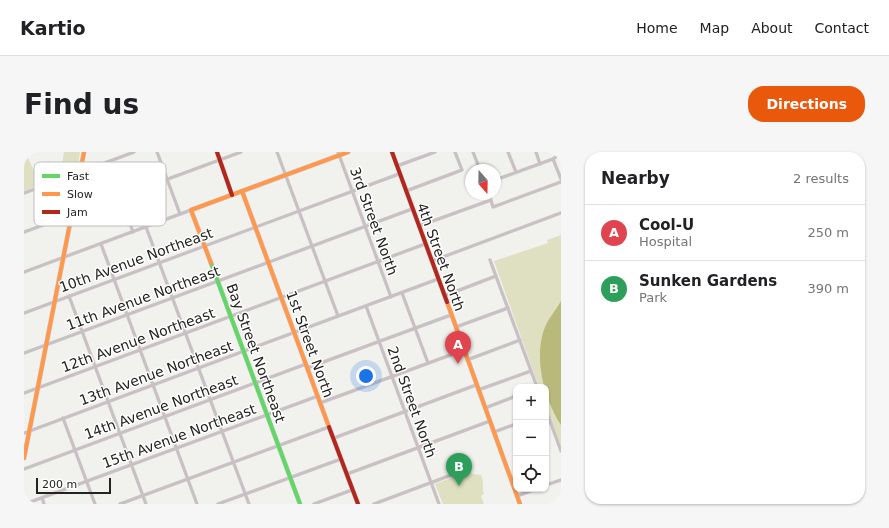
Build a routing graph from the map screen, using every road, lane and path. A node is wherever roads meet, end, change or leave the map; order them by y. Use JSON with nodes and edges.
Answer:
{"nodes":[{"id":1,"x":84,"y":152,"type":"edge"},
{"id":2,"x":134,"y":152,"type":"edge"},
{"id":3,"x":157,"y":152,"type":"edge"},
{"id":4,"x":217,"y":152,"type":"edge"},
{"id":5,"x":241,"y":152,"type":"edge"},
{"id":6,"x":277,"y":152,"type":"edge"},
{"id":7,"x":348,"y":152,"type":"edge"},
{"id":8,"x":392,"y":152,"type":"edge"},
{"id":9,"x":435,"y":152,"type":"edge"},
{"id":10,"x":455,"y":152,"type":"edge"},
{"id":11,"x":473,"y":152,"type":"edge"},
{"id":12,"x":508,"y":152,"type":"edge"},
{"id":13,"x":536,"y":152,"type":"edge"},
{"id":14,"x":561,"y":153,"type":"edge"},
{"id":15,"x":338,"y":154,"type":"edge"},
{"id":16,"x":553,"y":159,"type":"junction"},
{"id":17,"x":220,"y":160,"type":"junction"},
{"id":18,"x":82,"y":162,"type":"edge"},
{"id":19,"x":108,"y":162,"type":"edge"},
{"id":20,"x":161,"y":162,"type":"edge"},
{"id":21,"x":478,"y":164,"type":"edge"},
{"id":22,"x":540,"y":164,"type":"junction"},
{"id":23,"x":397,"y":166,"type":"junction"},
{"id":24,"x":516,"y":172,"type":"junction"},
{"id":25,"x":399,"y":174,"type":"junction"},
{"id":26,"x":285,"y":175,"type":"junction"},
{"id":27,"x":501,"y":178,"type":"edge"},
{"id":28,"x":167,"y":180,"type":"joint"},
{"id":29,"x":561,"y":180,"type":"edge"},
{"id":30,"x":34,"y":189,"type":"edge"},
{"id":31,"x":242,"y":191,"type":"junction"},
{"id":32,"x":352,"y":191,"type":"junction"},
{"id":33,"x":406,"y":191,"type":"junction"},
{"id":34,"x":24,"y":193,"type":"edge"},
{"id":35,"x":232,"y":195,"type":"junction"},
{"id":36,"x":491,"y":200,"type":"joint"},
{"id":37,"x":412,"y":209,"type":"junction"},
{"id":38,"x":191,"y":210,"type":"junction"},
{"id":39,"x":299,"y":211,"type":"junction"},
{"id":40,"x":561,"y":213,"type":"edge"},
{"id":41,"x":180,"y":214,"type":"junction"},
{"id":42,"x":166,"y":219,"type":"edge"},
{"id":43,"x":41,"y":226,"type":"edge"},
{"id":44,"x":70,"y":226,"type":"edge"},
{"id":45,"x":131,"y":226,"type":"edge"},
{"id":46,"x":419,"y":226,"type":"junction"},
{"id":47,"x":146,"y":227,"type":"joint"},
{"id":48,"x":255,"y":227,"type":"junction"},
{"id":49,"x":365,"y":227,"type":"junction"},
{"id":50,"x":24,"y":232,"type":"edge"},
{"id":51,"x":133,"y":232,"type":"junction"},
{"id":52,"x":101,"y":244,"type":"junction"},
{"id":53,"x":425,"y":244,"type":"junction"},
{"id":54,"x":204,"y":246,"type":"junction"},
{"id":55,"x":312,"y":246,"type":"junction"},
{"id":56,"x":64,"y":257,"type":"junction"},
{"id":57,"x":490,"y":260,"type":"dead end"},
{"id":58,"x":431,"y":261,"type":"junction"},
{"id":59,"x":160,"y":262,"type":"junction"},
{"id":60,"x":268,"y":262,"type":"junction"},
{"id":61,"x":378,"y":262,"type":"junction"},
{"id":62,"x":24,"y":272,"type":"edge"},
{"id":63,"x":496,"y":276,"type":"junction"},
{"id":64,"x":114,"y":279,"type":"junction"},
{"id":65,"x":438,"y":279,"type":"junction"},
{"id":66,"x":217,"y":281,"type":"junction"},
{"id":67,"x":325,"y":281,"type":"junction"},
{"id":68,"x":402,"y":293,"type":"junction"},
{"id":69,"x":69,"y":296,"type":"junction"},
{"id":70,"x":444,"y":296,"type":"junction"},
{"id":71,"x":391,"y":297,"type":"junction"},
{"id":72,"x":173,"y":298,"type":"junction"},
{"id":73,"x":281,"y":298,"type":"junction"},
{"id":74,"x":56,"y":301,"type":"junction"},
{"id":75,"x":366,"y":306,"type":"junction"},
{"id":76,"x":508,"y":308,"type":"junction"},
{"id":77,"x":24,"y":312,"type":"edge"},
{"id":78,"x":127,"y":315,"type":"junction"},
{"id":79,"x":451,"y":315,"type":"junction"},
{"id":80,"x":230,"y":316,"type":"junction"},
{"id":81,"x":338,"y":316,"type":"junction"},
{"id":82,"x":455,"y":327,"type":"junction"},
{"id":83,"x":415,"y":328,"type":"junction"},
{"id":84,"x":82,"y":331,"type":"junction"},
{"id":85,"x":294,"y":332,"type":"junction"},
{"id":86,"x":186,"y":333,"type":"junction"},
{"id":87,"x":520,"y":340,"type":"junction"},
{"id":88,"x":379,"y":341,"type":"junction"},
{"id":89,"x":46,"y":345,"type":"junction"},
{"id":90,"x":140,"y":350,"type":"junction"},
{"id":91,"x":464,"y":350,"type":"junction"},
{"id":92,"x":243,"y":351,"type":"junction"},
{"id":93,"x":24,"y":353,"type":"edge"},
{"id":94,"x":467,"y":360,"type":"junction"},
{"id":95,"x":428,"y":363,"type":"junction"},
{"id":96,"x":95,"y":366,"type":"junction"},
{"id":97,"x":307,"y":366,"type":"junction"},
{"id":98,"x":198,"y":368,"type":"junction"},
{"id":99,"x":531,"y":371,"type":"junction"},
{"id":100,"x":392,"y":376,"type":"junction"},
{"id":101,"x":255,"y":383,"type":"junction"},
{"id":102,"x":536,"y":384,"type":"edge"},
{"id":103,"x":153,"y":385,"type":"junction"},
{"id":104,"x":476,"y":385,"type":"junction"},
{"id":105,"x":38,"y":387,"type":"junction"},
{"id":106,"x":478,"y":390,"type":"junction"},
{"id":107,"x":24,"y":393,"type":"edge"},
{"id":108,"x":318,"y":396,"type":"junction"},
{"id":109,"x":513,"y":397,"type":"edge"},
{"id":110,"x":210,"y":400,"type":"junction"},
{"id":111,"x":108,"y":401,"type":"junction"},
{"id":112,"x":320,"y":403,"type":"junction"},
{"id":113,"x":485,"y":408,"type":"junction"},
{"id":114,"x":405,"y":411,"type":"junction"},
{"id":115,"x":267,"y":414,"type":"junction"},
{"id":116,"x":165,"y":416,"type":"junction"},
{"id":117,"x":63,"y":418,"type":"junction"},
{"id":118,"x":549,"y":420,"type":"edge"},
{"id":119,"x":490,"y":421,"type":"junction"},
{"id":120,"x":513,"y":425,"type":"edge"},
{"id":121,"x":329,"y":427,"type":"junction"},
{"id":122,"x":29,"y":431,"type":"junction"},
{"id":123,"x":222,"y":431,"type":"junction"},
{"id":124,"x":24,"y":432,"type":"edge"},
{"id":125,"x":494,"y":432,"type":"junction"},
{"id":126,"x":120,"y":433,"type":"junction"},
{"id":127,"x":333,"y":438,"type":"junction"},
{"id":128,"x":278,"y":446,"type":"junction"},
{"id":129,"x":418,"y":447,"type":"junction"},
{"id":130,"x":176,"y":448,"type":"junction"},
{"id":131,"x":75,"y":450,"type":"junction"},
{"id":132,"x":561,"y":451,"type":"edge"},
{"id":133,"x":24,"y":458,"type":"edge"},
{"id":134,"x":341,"y":459,"type":"junction"},
{"id":135,"x":233,"y":462,"type":"junction"},
{"id":136,"x":132,"y":464,"type":"junction"},
{"id":137,"x":24,"y":469,"type":"edge"},
{"id":138,"x":462,"y":471,"type":"dead end"},
{"id":139,"x":346,"y":474,"type":"junction"},
{"id":140,"x":290,"y":477,"type":"junction"},
{"id":141,"x":188,"y":479,"type":"junction"},
{"id":142,"x":561,"y":480,"type":"edge"},
{"id":143,"x":87,"y":481,"type":"junction"},
{"id":144,"x":431,"y":483,"type":"junction"},
{"id":145,"x":549,"y":484,"type":"edge"},
{"id":146,"x":352,"y":490,"type":"junction"},
{"id":147,"x":528,"y":492,"type":"edge"},
{"id":148,"x":245,"y":494,"type":"junction"},
{"id":149,"x":143,"y":496,"type":"junction"},
{"id":150,"x":517,"y":496,"type":"junction"},
{"id":151,"x":42,"y":498,"type":"junction"},
{"id":152,"x":25,"y":504,"type":"edge"},
{"id":153,"x":44,"y":504,"type":"edge"},
{"id":154,"x":95,"y":504,"type":"edge"},
{"id":155,"x":120,"y":504,"type":"edge"},
{"id":156,"x":146,"y":504,"type":"edge"},
{"id":157,"x":197,"y":504,"type":"edge"},
{"id":158,"x":218,"y":504,"type":"edge"},
{"id":159,"x":249,"y":504,"type":"edge"},
{"id":160,"x":300,"y":504,"type":"edge"},
{"id":161,"x":314,"y":504,"type":"edge"},
{"id":162,"x":358,"y":504,"type":"edge"},
{"id":163,"x":374,"y":504,"type":"edge"},
{"id":164,"x":439,"y":504,"type":"edge"},
{"id":165,"x":520,"y":504,"type":"edge"}],
"edges":[{"from":1,"to":18,"type":"street"},
{"from":2,"to":19,"type":"street"},
{"from":3,"to":20,"type":"street"},
{"from":4,"to":17,"type":"street"},
{"from":5,"to":17,"type":"street"},
{"from":6,"to":26,"type":"street"},
{"from":7,"to":15,"type":"street"},
{"from":8,"to":23,"type":"street","name":"4th Street North"},
{"from":9,"to":23,"type":"street"},
{"from":10,"to":33,"type":"street"},
{"from":11,"to":21,"type":"street"},
{"from":12,"to":24,"type":"street"},
{"from":13,"to":22,"type":"street"},
{"from":14,"to":16,"type":"street"},
{"from":15,"to":26,"type":"street"},
{"from":15,"to":32,"type":"street","name":"3rd Street North"},
{"from":16,"to":22,"type":"street"},
{"from":16,"to":29,"type":"street"},
{"from":17,"to":28,"type":"street"},
{"from":17,"to":35,"type":"street"},
{"from":22,"to":24,"type":"street"},
{"from":23,"to":25,"type":"street","name":"4th Street North"},
{"from":24,"to":27,"type":"street"},
{"from":25,"to":32,"type":"street","name":"10th Avenue Northeast"},
{"from":25,"to":33,"type":"street","name":"4th Street North"},
{"from":26,"to":31,"type":"street"},
{"from":26,"to":39,"type":"street"},
{"from":28,"to":41,"type":"street"},
{"from":29,"to":36,"type":"street"},
{"from":30,"to":34,"type":"street"},
{"from":31,"to":35,"type":"street"},
{"from":31,"to":48,"type":"street","name":"1st Street North"},
{"from":32,"to":39,"type":"street","name":"10th Avenue Northeast"},
{"from":32,"to":49,"type":"street","name":"3rd Street North"},
{"from":33,"to":37,"type":"street","name":"4th Street North"},
{"from":35,"to":38,"type":"street"},
{"from":36,"to":46,"type":"street"},
{"from":37,"to":46,"type":"street","name":"4th Street North"},
{"from":37,"to":49,"type":"street","name":"11th Avenue Northeast"},
{"from":38,"to":41,"type":"street"},
{"from":38,"to":54,"type":"street","name":"Bay Street Northeast"},
{"from":39,"to":48,"type":"street","name":"10th Avenue Northeast"},
{"from":39,"to":55,"type":"street"},
{"from":40,"to":58,"type":"street"},
{"from":41,"to":42,"type":"street"},
{"from":43,"to":50,"type":"street"},
{"from":44,"to":56,"type":"street"},
{"from":45,"to":51,"type":"street"},
{"from":46,"to":53,"type":"street","name":"4th Street North"},
{"from":47,"to":51,"type":"street"},
{"from":47,"to":59,"type":"street"},
{"from":48,"to":54,"type":"street","name":"10th Avenue Northeast"},
{"from":48,"to":60,"type":"street","name":"1st Street North"},
{"from":49,"to":55,"type":"street","name":"11th Avenue Northeast"},
{"from":49,"to":61,"type":"street","name":"3rd Street North"},
{"from":51,"to":52,"type":"street"},
{"from":52,"to":56,"type":"street"},
{"from":52,"to":64,"type":"street"},
{"from":53,"to":58,"type":"street","name":"4th Street North"},
{"from":53,"to":61,"type":"street","name":"12th Avenue Northeast"},
{"from":54,"to":59,"type":"street","name":"10th Avenue Northeast"},
{"from":54,"to":66,"type":"street","name":"Bay Street Northeast"},
{"from":55,"to":60,"type":"street","name":"11th Avenue Northeast"},
{"from":55,"to":67,"type":"street"},
{"from":56,"to":62,"type":"street"},
{"from":56,"to":74,"type":"street"},
{"from":57,"to":63,"type":"street"},
{"from":58,"to":65,"type":"street","name":"4th Street North"},
{"from":59,"to":64,"type":"street","name":"10th Avenue Northeast"},
{"from":59,"to":72,"type":"street"},
{"from":60,"to":66,"type":"street","name":"11th Avenue Northeast"},
{"from":60,"to":73,"type":"street","name":"1st Street North"},
{"from":61,"to":67,"type":"street","name":"12th Avenue Northeast"},
{"from":61,"to":71,"type":"street","name":"3rd Street North"},
{"from":63,"to":70,"type":"street"},
{"from":63,"to":76,"type":"street"},
{"from":64,"to":69,"type":"street","name":"10th Avenue Northeast"},
{"from":64,"to":78,"type":"street"},
{"from":65,"to":68,"type":"street","name":"13th Avenue Northeast"},
{"from":65,"to":70,"type":"street","name":"4th Street North"},
{"from":66,"to":72,"type":"street","name":"11th Avenue Northeast"},
{"from":66,"to":80,"type":"street","name":"Bay Street Northeast"},
{"from":67,"to":73,"type":"street","name":"12th Avenue Northeast"},
{"from":67,"to":81,"type":"street"},
{"from":68,"to":71,"type":"street","name":"13th Avenue Northeast"},
{"from":68,"to":83,"type":"street","name":"3rd Street North"},
{"from":69,"to":74,"type":"street","name":"10th Avenue Northeast"},
{"from":69,"to":84,"type":"street"},
{"from":70,"to":79,"type":"street","name":"4th Street North"},
{"from":71,"to":75,"type":"street","name":"13th Avenue Northeast"},
{"from":72,"to":78,"type":"street","name":"11th Avenue Northeast"},
{"from":72,"to":86,"type":"street"},
{"from":73,"to":80,"type":"street","name":"12th Avenue Northeast"},
{"from":73,"to":85,"type":"street","name":"1st Street North"},
{"from":74,"to":77,"type":"street","name":"10th Avenue Northeast"},
{"from":74,"to":89,"type":"street"},
{"from":75,"to":81,"type":"street","name":"13th Avenue Northeast"},
{"from":75,"to":88,"type":"street","name":"2nd Street North"},
{"from":76,"to":82,"type":"street"},
{"from":76,"to":87,"type":"street"},
{"from":78,"to":84,"type":"street","name":"11th Avenue Northeast"},
{"from":78,"to":90,"type":"street"},
{"from":79,"to":82,"type":"street","name":"4th Street North"},
{"from":79,"to":83,"type":"street","name":"14th Avenue Northeast"},
{"from":80,"to":86,"type":"street","name":"12th Avenue Northeast"},
{"from":80,"to":92,"type":"street","name":"Bay Street Northeast"},
{"from":81,"to":85,"type":"street","name":"13th Avenue Northeast"},
{"from":82,"to":91,"type":"street","name":"4th Street North"},
{"from":83,"to":88,"type":"street","name":"14th Avenue Northeast"},
{"from":83,"to":95,"type":"street","name":"3rd Street North"},
{"from":84,"to":89,"type":"street","name":"11th Avenue Northeast"},
{"from":84,"to":96,"type":"street"},
{"from":85,"to":92,"type":"street","name":"13th Avenue Northeast"},
{"from":85,"to":97,"type":"street","name":"1st Street North"},
{"from":86,"to":90,"type":"street","name":"12th Avenue Northeast"},
{"from":86,"to":98,"type":"street"},
{"from":87,"to":94,"type":"street"},
{"from":87,"to":99,"type":"street"},
{"from":88,"to":97,"type":"street","name":"14th Avenue Northeast"},
{"from":88,"to":100,"type":"street","name":"2nd Street North"},
{"from":89,"to":93,"type":"street","name":"11th Avenue Northeast"},
{"from":89,"to":105,"type":"street"},
{"from":90,"to":96,"type":"street","name":"12th Avenue Northeast"},
{"from":90,"to":103,"type":"street"},
{"from":91,"to":94,"type":"street","name":"4th Street North"},
{"from":91,"to":95,"type":"street"},
{"from":92,"to":98,"type":"street","name":"13th Avenue Northeast"},
{"from":92,"to":101,"type":"street","name":"Bay Street Northeast"},
{"from":94,"to":104,"type":"street","name":"4th Street North"},
{"from":95,"to":100,"type":"street"},
{"from":96,"to":105,"type":"street","name":"12th Avenue Northeast"},
{"from":96,"to":111,"type":"street"},
{"from":97,"to":101,"type":"street","name":"14th Avenue Northeast"},
{"from":97,"to":108,"type":"street","name":"1st Street North"},
{"from":98,"to":103,"type":"street","name":"13th Avenue Northeast"},
{"from":98,"to":110,"type":"street"},
{"from":99,"to":102,"type":"street"},
{"from":99,"to":106,"type":"street"},
{"from":100,"to":112,"type":"street"},
{"from":100,"to":114,"type":"street","name":"2nd Street North"},
{"from":101,"to":110,"type":"street","name":"14th Avenue Northeast"},
{"from":101,"to":115,"type":"street","name":"Bay Street Northeast"},
{"from":103,"to":111,"type":"street","name":"13th Avenue Northeast"},
{"from":103,"to":116,"type":"street"},
{"from":104,"to":106,"type":"street","name":"4th Street North"},
{"from":104,"to":114,"type":"street"},
{"from":105,"to":107,"type":"street","name":"12th Avenue Northeast"},
{"from":105,"to":122,"type":"street"},
{"from":106,"to":113,"type":"street","name":"4th Street North"},
{"from":108,"to":112,"type":"street","name":"1st Street North"},
{"from":108,"to":115,"type":"street","name":"15th Avenue Northeast"},
{"from":109,"to":113,"type":"street"},
{"from":110,"to":116,"type":"street","name":"14th Avenue Northeast"},
{"from":110,"to":123,"type":"street"},
{"from":111,"to":117,"type":"street","name":"13th Avenue Northeast"},
{"from":111,"to":126,"type":"street"},
{"from":112,"to":121,"type":"street","name":"1st Street North"},
{"from":113,"to":119,"type":"street","name":"4th Street North"},
{"from":114,"to":127,"type":"street"},
{"from":114,"to":129,"type":"street","name":"2nd Street North"},
{"from":115,"to":123,"type":"street","name":"15th Avenue Northeast"},
{"from":115,"to":128,"type":"street","name":"Bay Street Northeast"},
{"from":116,"to":126,"type":"street","name":"14th Avenue Northeast"},
{"from":116,"to":130,"type":"street"},
{"from":117,"to":122,"type":"street","name":"13th Avenue Northeast"},
{"from":117,"to":131,"type":"street"},
{"from":118,"to":132,"type":"street"},
{"from":119,"to":125,"type":"street","name":"4th Street North"},
{"from":119,"to":129,"type":"street"},
{"from":120,"to":125,"type":"street"},
{"from":121,"to":127,"type":"street","name":"1st Street North"},
{"from":121,"to":128,"type":"street"},
{"from":122,"to":124,"type":"street","name":"13th Avenue Northeast"},
{"from":122,"to":133,"type":"street"},
{"from":123,"to":130,"type":"street","name":"15th Avenue Northeast"},
{"from":123,"to":135,"type":"street"},
{"from":125,"to":150,"type":"street","name":"4th Street North"},
{"from":126,"to":131,"type":"street","name":"14th Avenue Northeast"},
{"from":126,"to":136,"type":"street"},
{"from":127,"to":134,"type":"street","name":"1st Street North"},
{"from":128,"to":135,"type":"street"},
{"from":128,"to":140,"type":"street","name":"Bay Street Northeast"},
{"from":129,"to":139,"type":"street"},
{"from":129,"to":144,"type":"street","name":"2nd Street North"},
{"from":130,"to":136,"type":"street","name":"15th Avenue Northeast"},
{"from":130,"to":141,"type":"street"},
{"from":131,"to":137,"type":"street","name":"14th Avenue Northeast"},
{"from":131,"to":143,"type":"street"},
{"from":134,"to":139,"type":"street","name":"1st Street North"},
{"from":134,"to":140,"type":"street"},
{"from":135,"to":141,"type":"street"},
{"from":135,"to":148,"type":"street"},
{"from":136,"to":143,"type":"street","name":"15th Avenue Northeast"},
{"from":136,"to":149,"type":"street"},
{"from":138,"to":144,"type":"street"},
{"from":139,"to":146,"type":"street","name":"1st Street North"},
{"from":140,"to":148,"type":"street"},
{"from":140,"to":160,"type":"street","name":"Bay Street Northeast"},
{"from":141,"to":149,"type":"street"},
{"from":141,"to":157,"type":"street"},
{"from":142,"to":145,"type":"street"},
{"from":143,"to":151,"type":"street","name":"15th Avenue Northeast"},
{"from":143,"to":154,"type":"street"},
{"from":144,"to":163,"type":"street"},
{"from":144,"to":164,"type":"street","name":"2nd Street North"},
{"from":146,"to":161,"type":"street"},
{"from":146,"to":162,"type":"street","name":"1st Street North"},
{"from":147,"to":150,"type":"street"},
{"from":148,"to":158,"type":"street"},
{"from":148,"to":159,"type":"street"},
{"from":149,"to":155,"type":"street"},
{"from":149,"to":156,"type":"street"},
{"from":150,"to":165,"type":"street","name":"4th Street North"},
{"from":151,"to":152,"type":"street","name":"15th Avenue Northeast"},
{"from":151,"to":153,"type":"street"}]}
